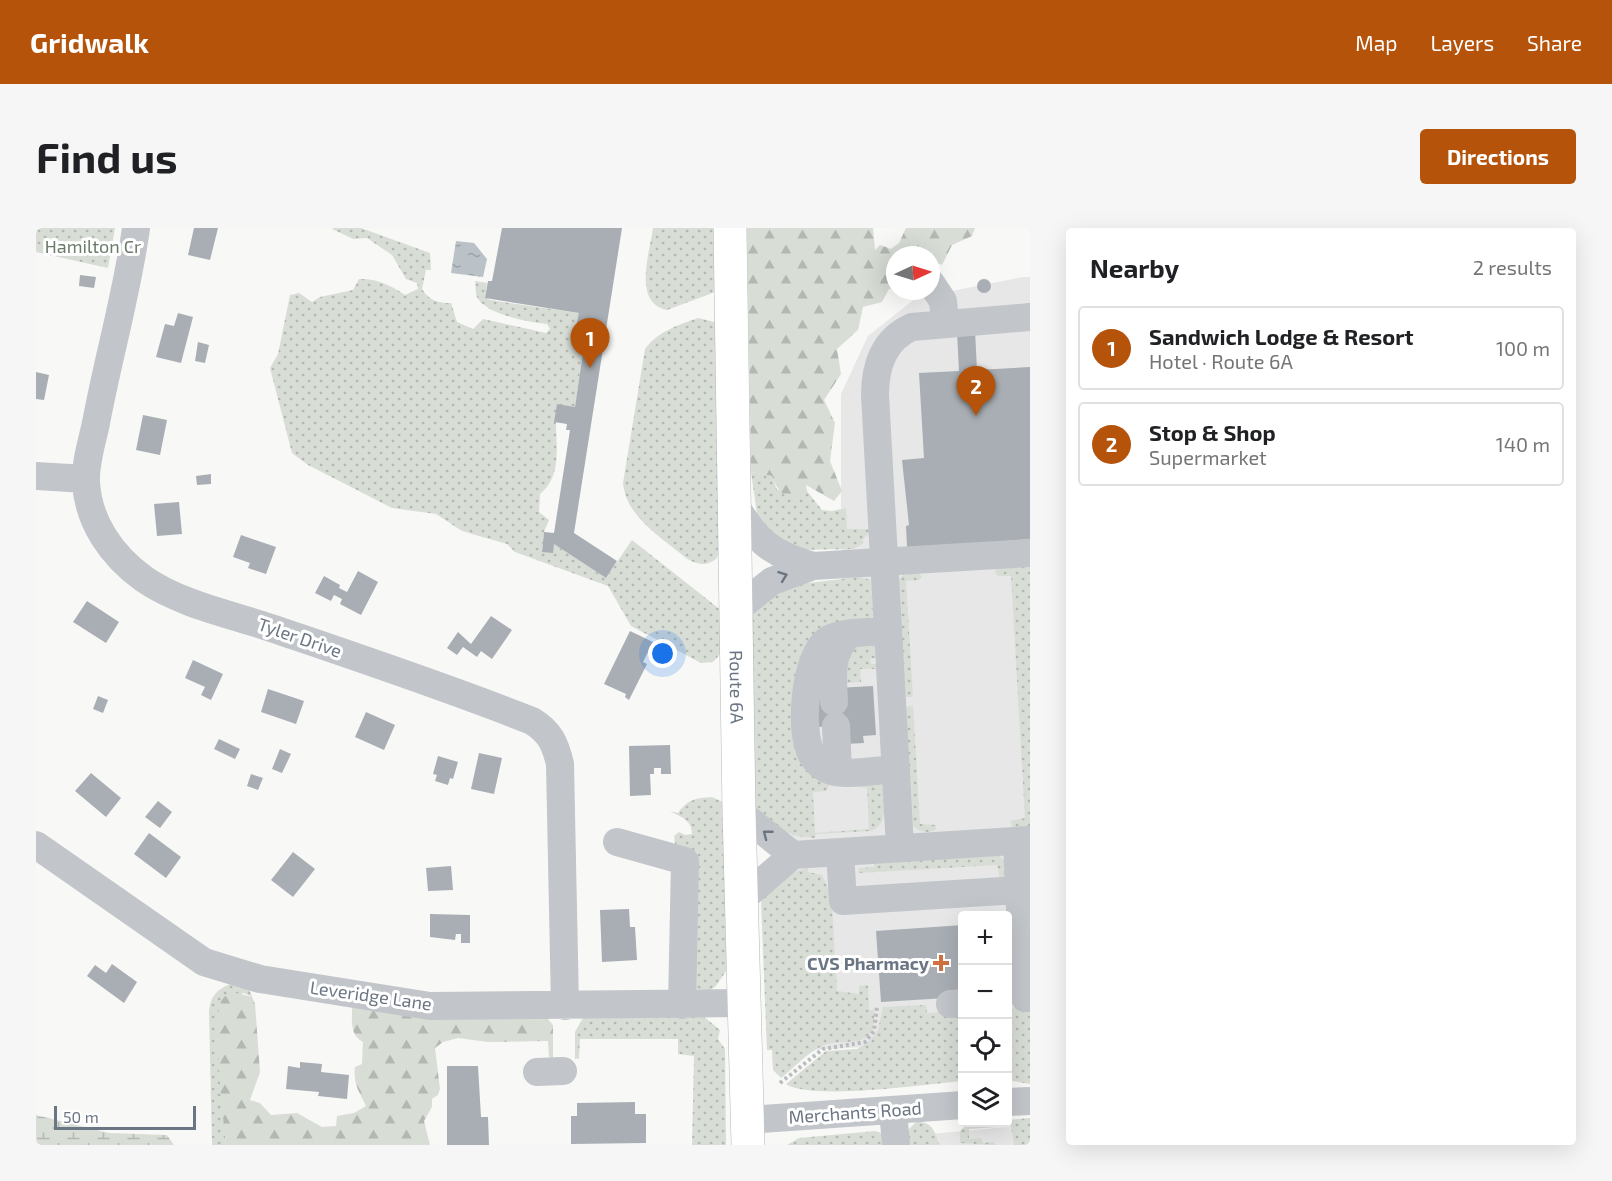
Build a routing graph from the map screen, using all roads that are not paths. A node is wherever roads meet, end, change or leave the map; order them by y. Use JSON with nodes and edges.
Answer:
{"nodes":[{"id":1,"x":136,"y":228,"type":"edge"},
{"id":2,"x":730,"y":228,"type":"edge"},
{"id":3,"x":940,"y":296,"type":"edge"},
{"id":4,"x":1030,"y":317,"type":"edge"},
{"id":5,"x":945,"y":323,"type":"junction"},
{"id":6,"x":36,"y":476,"type":"edge"},
{"id":7,"x":86,"y":479,"type":"junction"},
{"id":8,"x":734,"y":503,"type":"junction"},
{"id":9,"x":1030,"y":553,"type":"edge"},
{"id":10,"x":884,"y":562,"type":"junction"},
{"id":11,"x":813,"y":566,"type":"junction"},
{"id":12,"x":736,"y":610,"type":"junction"},
{"id":13,"x":888,"y":631,"type":"junction"},
{"id":14,"x":844,"y":635,"type":"junction"},
{"id":15,"x":896,"y":769,"type":"junction"},
{"id":16,"x":835,"y":771,"type":"junction"},
{"id":17,"x":739,"y":812,"type":"junction"},
{"id":18,"x":1024,"y":841,"type":"edge"},
{"id":19,"x":617,"y":842,"type":"dead end"},
{"id":20,"x":36,"y":845,"type":"edge"},
{"id":21,"x":900,"y":848,"type":"junction"},
{"id":22,"x":840,"y":852,"type":"junction"},
{"id":23,"x":793,"y":855,"type":"junction"},
{"id":24,"x":1019,"y":890,"type":"junction"},
{"id":25,"x":742,"y":899,"type":"junction"},
{"id":26,"x":1021,"y":999,"type":"edge"},
{"id":27,"x":745,"y":1003,"type":"junction"},
{"id":28,"x":682,"y":1005,"type":"junction"},
{"id":29,"x":565,"y":1006,"type":"junction"},
{"id":30,"x":1030,"y":1101,"type":"edge"},
{"id":31,"x":1012,"y":1102,"type":"edge"},
{"id":32,"x":958,"y":1105,"type":"edge"},
{"id":33,"x":893,"y":1110,"type":"junction"},
{"id":34,"x":748,"y":1132,"type":"edge"},
{"id":35,"x":896,"y":1145,"type":"edge"}],
"edges":[{"from":1,"to":7,"type":"street","name":"Tyler Drive"},
{"from":2,"to":8,"type":"main road","name":"Route 6A"},
{"from":3,"to":5,"type":"street"},
{"from":4,"to":5,"type":"street"},
{"from":5,"to":10,"type":"street"},
{"from":6,"to":7,"type":"street"},
{"from":7,"to":29,"type":"street","name":"Tyler Drive"},
{"from":8,"to":11,"type":"street"},
{"from":8,"to":12,"type":"main road","name":"Route 6A"},
{"from":9,"to":10,"type":"street"},
{"from":10,"to":11,"type":"street"},
{"from":10,"to":13,"type":"street"},
{"from":12,"to":11,"type":"street","one_way":true},
{"from":12,"to":17,"type":"main road","name":"Route 6A"},
{"from":13,"to":14,"type":"street"},
{"from":13,"to":15,"type":"street"},
{"from":14,"to":16,"type":"street"},
{"from":14,"to":16,"type":"street"},
{"from":15,"to":16,"type":"street"},
{"from":15,"to":21,"type":"street"},
{"from":23,"to":17,"type":"street","one_way":true},
{"from":17,"to":25,"type":"main road","name":"Route 6A"},
{"from":18,"to":21,"type":"street"},
{"from":18,"to":24,"type":"street"},
{"from":19,"to":28,"type":"street"},
{"from":20,"to":29,"type":"street","name":"Leveridge Lane"},
{"from":21,"to":22,"type":"street"},
{"from":22,"to":23,"type":"street"},
{"from":22,"to":24,"type":"street"},
{"from":23,"to":25,"type":"street"},
{"from":24,"to":26,"type":"street"},
{"from":25,"to":27,"type":"main road","name":"Route 6A"},
{"from":27,"to":28,"type":"street","name":"Leveridge Lane"},
{"from":27,"to":34,"type":"main road","name":"Route 6A"},
{"from":28,"to":29,"type":"street","name":"Leveridge Lane"},
{"from":30,"to":31,"type":"street"},
{"from":32,"to":33,"type":"street","name":"Merchants Road"},
{"from":33,"to":34,"type":"street","name":"Merchants Road"},
{"from":33,"to":35,"type":"street"}]}
